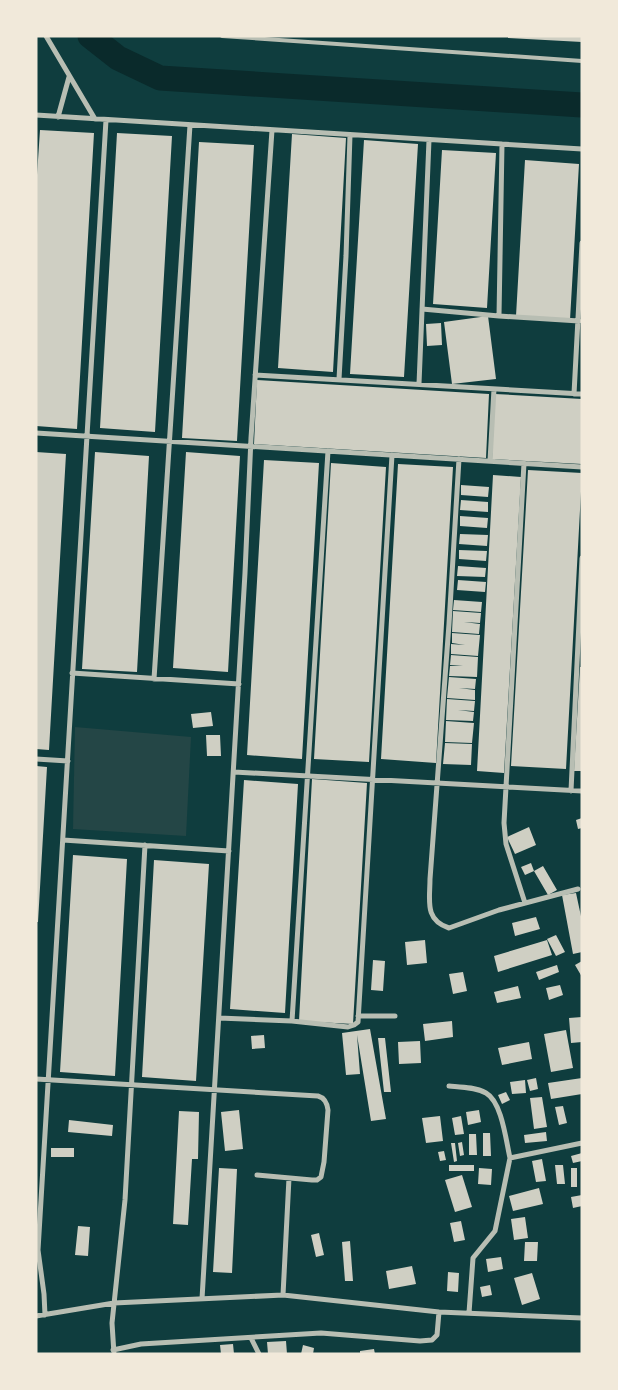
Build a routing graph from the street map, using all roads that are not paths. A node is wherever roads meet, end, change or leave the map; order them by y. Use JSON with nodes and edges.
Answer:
{"nodes":[{"id":1,"x":46,"y":36,"type":"edge"},
{"id":2,"x":222,"y":36,"type":"edge"},
{"id":3,"x":582,"y":61,"type":"edge"},
{"id":4,"x":69,"y":78,"type":"junction"},
{"id":5,"x":36,"y":115,"type":"edge"},
{"id":6,"x":58,"y":117,"type":"junction"},
{"id":7,"x":95,"y":119,"type":"junction"},
{"id":8,"x":106,"y":120,"type":"junction"},
{"id":9,"x":190,"y":125,"type":"junction"},
{"id":10,"x":272,"y":130,"type":"junction"},
{"id":11,"x":350,"y":135,"type":"junction"},
{"id":12,"x":429,"y":140,"type":"junction"},
{"id":13,"x":502,"y":144,"type":"junction"},
{"id":14,"x":582,"y":149,"type":"edge"},
{"id":15,"x":582,"y":243,"type":"edge"},
{"id":16,"x":422,"y":309,"type":"junction"},
{"id":17,"x":499,"y":316,"type":"junction"},
{"id":18,"x":579,"y":321,"type":"junction"},
{"id":19,"x":255,"y":375,"type":"junction"},
{"id":20,"x":340,"y":379,"type":"junction"},
{"id":21,"x":419,"y":384,"type":"junction"},
{"id":22,"x":494,"y":389,"type":"junction"},
{"id":23,"x":574,"y":394,"type":"junction"},
{"id":24,"x":582,"y":394,"type":"edge"},
{"id":25,"x":36,"y":433,"type":"edge"},
{"id":26,"x":87,"y":437,"type":"junction"},
{"id":27,"x":170,"y":442,"type":"junction"},
{"id":28,"x":250,"y":446,"type":"junction"},
{"id":29,"x":328,"y":451,"type":"junction"},
{"id":30,"x":392,"y":455,"type":"junction"},
{"id":31,"x":459,"y":459,"type":"junction"},
{"id":32,"x":490,"y":461,"type":"junction"},
{"id":33,"x":524,"y":463,"type":"junction"},
{"id":34,"x":582,"y":467,"type":"edge"},
{"id":35,"x":582,"y":558,"type":"edge"},
{"id":36,"x":72,"y":673,"type":"junction"},
{"id":37,"x":154,"y":679,"type":"junction"},
{"id":38,"x":239,"y":684,"type":"junction"},
{"id":39,"x":36,"y":759,"type":"edge"},
{"id":40,"x":68,"y":761,"type":"junction"},
{"id":41,"x":234,"y":772,"type":"junction"},
{"id":42,"x":308,"y":776,"type":"junction"},
{"id":43,"x":371,"y":780,"type":"junction"},
{"id":44,"x":438,"y":783,"type":"junction"},
{"id":45,"x":505,"y":787,"type":"junction"},
{"id":46,"x":571,"y":791,"type":"junction"},
{"id":47,"x":582,"y":791,"type":"edge"},
{"id":48,"x":63,"y":840,"type":"junction"},
{"id":49,"x":145,"y":846,"type":"junction"},
{"id":50,"x":229,"y":851,"type":"junction"},
{"id":51,"x":578,"y":890,"type":"dead end"},
{"id":52,"x":525,"y":903,"type":"junction"},
{"id":53,"x":358,"y":1016,"type":"junction"},
{"id":54,"x":396,"y":1016,"type":"dead end"},
{"id":55,"x":219,"y":1018,"type":"junction"},
{"id":56,"x":292,"y":1021,"type":"junction"},
{"id":57,"x":36,"y":1079,"type":"edge"},
{"id":58,"x":48,"y":1080,"type":"junction"},
{"id":59,"x":132,"y":1085,"type":"junction"},
{"id":60,"x":449,"y":1086,"type":"dead end"},
{"id":61,"x":215,"y":1090,"type":"junction"},
{"id":62,"x":582,"y":1143,"type":"edge"},
{"id":63,"x":510,"y":1158,"type":"junction"},
{"id":64,"x":257,"y":1175,"type":"dead end"},
{"id":65,"x":289,"y":1178,"type":"junction"},
{"id":66,"x":284,"y":1294,"type":"junction"},
{"id":67,"x":202,"y":1299,"type":"junction"},
{"id":68,"x":114,"y":1303,"type":"junction"},
{"id":69,"x":439,"y":1312,"type":"junction"},
{"id":70,"x":469,"y":1313,"type":"junction"},
{"id":71,"x":45,"y":1315,"type":"junction"},
{"id":72,"x":36,"y":1316,"type":"edge"},
{"id":73,"x":582,"y":1318,"type":"edge"},
{"id":74,"x":251,"y":1338,"type":"junction"},
{"id":75,"x":113,"y":1350,"type":"edge"},
{"id":76,"x":259,"y":1354,"type":"edge"}],
"edges":[{"from":1,"to":4,"type":"street"},
{"from":2,"to":3,"type":"lane"},
{"from":4,"to":6,"type":"street"},
{"from":4,"to":7,"type":"street"},
{"from":5,"to":6,"type":"street"},
{"from":6,"to":7,"type":"street"},
{"from":7,"to":8,"type":"street"},
{"from":8,"to":9,"type":"street"},
{"from":8,"to":26,"type":"street"},
{"from":9,"to":10,"type":"street"},
{"from":9,"to":27,"type":"street"},
{"from":10,"to":11,"type":"street"},
{"from":10,"to":19,"type":"street"},
{"from":11,"to":12,"type":"street"},
{"from":11,"to":20,"type":"street"},
{"from":12,"to":13,"type":"street"},
{"from":12,"to":16,"type":"street"},
{"from":13,"to":14,"type":"street"},
{"from":13,"to":17,"type":"street"},
{"from":15,"to":18,"type":"street"},
{"from":16,"to":17,"type":"street"},
{"from":16,"to":21,"type":"street"},
{"from":17,"to":18,"type":"street"},
{"from":18,"to":23,"type":"street"},
{"from":19,"to":20,"type":"street"},
{"from":19,"to":28,"type":"street"},
{"from":20,"to":21,"type":"street"},
{"from":21,"to":22,"type":"street"},
{"from":22,"to":23,"type":"street"},
{"from":22,"to":32,"type":"street"},
{"from":23,"to":24,"type":"street"},
{"from":25,"to":26,"type":"street"},
{"from":26,"to":27,"type":"street"},
{"from":26,"to":36,"type":"street"},
{"from":27,"to":28,"type":"street"},
{"from":27,"to":37,"type":"street"},
{"from":28,"to":29,"type":"street"},
{"from":28,"to":38,"type":"street"},
{"from":29,"to":30,"type":"street"},
{"from":29,"to":42,"type":"street"},
{"from":30,"to":31,"type":"street"},
{"from":30,"to":43,"type":"street"},
{"from":31,"to":32,"type":"street"},
{"from":31,"to":44,"type":"street"},
{"from":32,"to":33,"type":"street"},
{"from":33,"to":34,"type":"street"},
{"from":33,"to":45,"type":"street"},
{"from":35,"to":46,"type":"street"},
{"from":36,"to":37,"type":"street"},
{"from":36,"to":40,"type":"street"},
{"from":37,"to":38,"type":"street"},
{"from":38,"to":41,"type":"street"},
{"from":39,"to":40,"type":"street"},
{"from":40,"to":48,"type":"street"},
{"from":41,"to":42,"type":"street"},
{"from":41,"to":50,"type":"street"},
{"from":42,"to":43,"type":"street"},
{"from":42,"to":56,"type":"street"},
{"from":43,"to":44,"type":"street"},
{"from":43,"to":53,"type":"street"},
{"from":44,"to":45,"type":"street"},
{"from":44,"to":52,"type":"street"},
{"from":45,"to":46,"type":"street"},
{"from":45,"to":52,"type":"street"},
{"from":46,"to":47,"type":"street"},
{"from":48,"to":49,"type":"street"},
{"from":48,"to":58,"type":"street"},
{"from":49,"to":50,"type":"street"},
{"from":49,"to":59,"type":"street"},
{"from":50,"to":55,"type":"street"},
{"from":51,"to":52,"type":"street"},
{"from":53,"to":54,"type":"street"},
{"from":53,"to":56,"type":"street"},
{"from":55,"to":56,"type":"street"},
{"from":55,"to":61,"type":"street"},
{"from":57,"to":58,"type":"street"},
{"from":58,"to":59,"type":"street"},
{"from":58,"to":71,"type":"street"},
{"from":59,"to":61,"type":"street"},
{"from":59,"to":68,"type":"street"},
{"from":60,"to":63,"type":"street"},
{"from":61,"to":65,"type":"street"},
{"from":61,"to":67,"type":"street"},
{"from":62,"to":63,"type":"street"},
{"from":63,"to":70,"type":"street"},
{"from":64,"to":65,"type":"street"},
{"from":65,"to":66,"type":"street"},
{"from":66,"to":67,"type":"street"},
{"from":66,"to":69,"type":"street"},
{"from":67,"to":68,"type":"street"},
{"from":68,"to":71,"type":"street"},
{"from":68,"to":75,"type":"street"},
{"from":69,"to":70,"type":"street"},
{"from":69,"to":74,"type":"street"},
{"from":70,"to":73,"type":"street"},
{"from":71,"to":72,"type":"street"},
{"from":74,"to":75,"type":"street"},
{"from":74,"to":76,"type":"street"}]}
